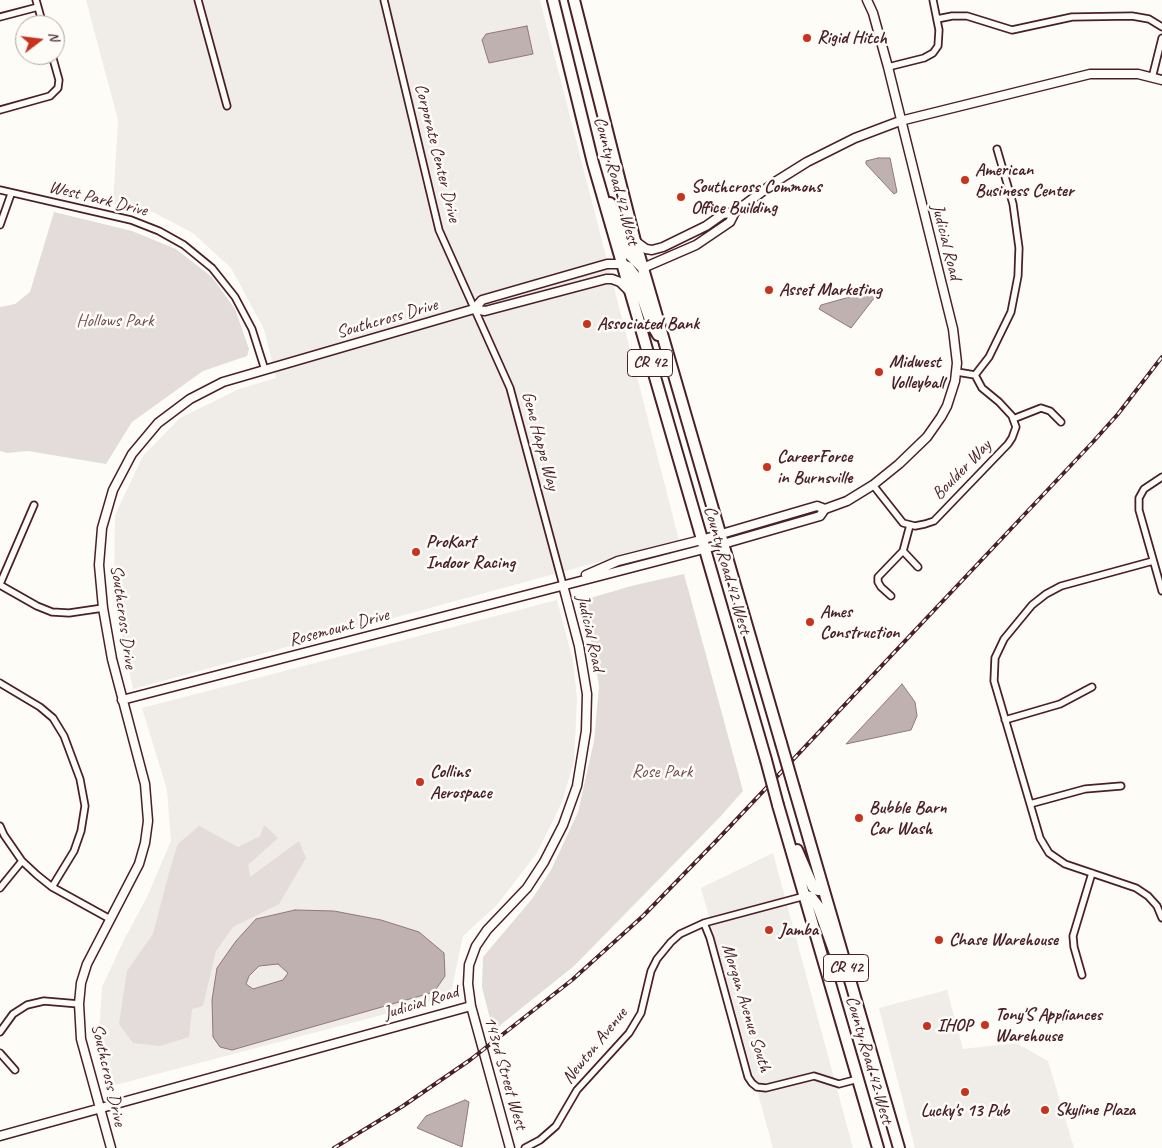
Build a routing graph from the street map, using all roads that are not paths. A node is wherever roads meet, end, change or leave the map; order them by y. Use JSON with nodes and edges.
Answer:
{"nodes":[{"id":1,"x":198,"y":0,"type":"edge"},
{"id":2,"x":384,"y":0,"type":"edge"},
{"id":3,"x":553,"y":0,"type":"edge"},
{"id":4,"x":574,"y":0,"type":"edge"},
{"id":5,"x":868,"y":0,"type":"edge"},
{"id":6,"x":933,"y":0,"type":"edge"},
{"id":7,"x":37,"y":3,"type":"edge"},
{"id":8,"x":0,"y":17,"type":"edge"},
{"id":9,"x":937,"y":19,"type":"junction"},
{"id":10,"x":1162,"y":27,"type":"edge"},
{"id":11,"x":1162,"y":38,"type":"edge"},
{"id":12,"x":55,"y":65,"type":"edge"},
{"id":13,"x":888,"y":67,"type":"junction"},
{"id":14,"x":1152,"y":78,"type":"junction"},
{"id":15,"x":1162,"y":80,"type":"edge"},
{"id":16,"x":227,"y":106,"type":"dead end"},
{"id":17,"x":0,"y":110,"type":"edge"},
{"id":18,"x":900,"y":121,"type":"junction"},
{"id":19,"x":997,"y":149,"type":"dead end"},
{"id":20,"x":592,"y":163,"type":"junction"},
{"id":21,"x":0,"y":190,"type":"edge"},
{"id":22,"x":11,"y":194,"type":"junction"},
{"id":23,"x":735,"y":212,"type":"junction"},
{"id":24,"x":0,"y":225,"type":"edge"},
{"id":25,"x":635,"y":241,"type":"junction"},
{"id":26,"x":621,"y":264,"type":"junction"},
{"id":27,"x":643,"y":268,"type":"junction"},
{"id":28,"x":628,"y":290,"type":"junction"},
{"id":29,"x":474,"y":309,"type":"junction"},
{"id":30,"x":667,"y":351,"type":"junction"},
{"id":31,"x":265,"y":370,"type":"junction"},
{"id":32,"x":957,"y":372,"type":"junction"},
{"id":33,"x":975,"y":375,"type":"junction"},
{"id":34,"x":1013,"y":419,"type":"junction"},
{"id":35,"x":1061,"y":422,"type":"dead end"},
{"id":36,"x":1162,"y":477,"type":"edge"},
{"id":37,"x":873,"y":485,"type":"junction"},
{"id":38,"x":34,"y":505,"type":"dead end"},
{"id":39,"x":910,"y":525,"type":"junction"},
{"id":40,"x":722,"y":539,"type":"junction"},
{"id":41,"x":702,"y":545,"type":"junction"},
{"id":42,"x":903,"y":551,"type":"junction"},
{"id":43,"x":1153,"y":561,"type":"junction"},
{"id":44,"x":918,"y":567,"type":"dead end"},
{"id":45,"x":0,"y":585,"type":"edge"},
{"id":46,"x":564,"y":585,"type":"junction"},
{"id":47,"x":1162,"y":591,"type":"edge"},
{"id":48,"x":891,"y":596,"type":"dead end"},
{"id":49,"x":103,"y":608,"type":"junction"},
{"id":50,"x":0,"y":683,"type":"edge"},
{"id":51,"x":1092,"y":687,"type":"dead end"},
{"id":52,"x":122,"y":700,"type":"junction"},
{"id":53,"x":1005,"y":720,"type":"junction"},
{"id":54,"x":1121,"y":786,"type":"dead end"},
{"id":55,"x":1030,"y":804,"type":"junction"},
{"id":56,"x":778,"y":805,"type":"junction"},
{"id":57,"x":0,"y":826,"type":"edge"},
{"id":58,"x":22,"y":860,"type":"junction"},
{"id":59,"x":1092,"y":873,"type":"junction"},
{"id":60,"x":52,"y":887,"type":"junction"},
{"id":61,"x":0,"y":888,"type":"edge"},
{"id":62,"x":823,"y":890,"type":"junction"},
{"id":63,"x":805,"y":896,"type":"junction"},
{"id":64,"x":1162,"y":918,"type":"edge"},
{"id":65,"x":110,"y":919,"type":"junction"},
{"id":66,"x":704,"y":923,"type":"junction"},
{"id":67,"x":1082,"y":975,"type":"dead end"},
{"id":68,"x":79,"y":1004,"type":"junction"},
{"id":69,"x":471,"y":1006,"type":"junction"},
{"id":70,"x":860,"y":1018,"type":"junction"},
{"id":71,"x":0,"y":1032,"type":"edge"},
{"id":72,"x":0,"y":1053,"type":"edge"},
{"id":73,"x":15,"y":1070,"type":"dead end"},
{"id":74,"x":858,"y":1079,"type":"junction"},
{"id":75,"x":100,"y":1109,"type":"junction"},
{"id":76,"x":0,"y":1136,"type":"edge"},
{"id":77,"x":111,"y":1148,"type":"edge"},
{"id":78,"x":510,"y":1148,"type":"edge"},
{"id":79,"x":525,"y":1148,"type":"edge"},
{"id":80,"x":878,"y":1148,"type":"edge"},
{"id":81,"x":899,"y":1148,"type":"edge"}],
"edges":[{"from":1,"to":16,"type":"street"},
{"from":2,"to":29,"type":"street","name":"Corporate Center Drive"},
{"from":3,"to":20,"type":"highway","name":"County Road 42 West","number":"CR 42"},
{"from":4,"to":25,"type":"highway","name":"County Road 42 West","number":"CR 42"},
{"from":5,"to":13,"type":"street","name":"Judicial Road"},
{"from":6,"to":9,"type":"street"},
{"from":7,"to":8,"type":"street"},
{"from":9,"to":10,"type":"street"},
{"from":9,"to":13,"type":"street"},
{"from":11,"to":14,"type":"street"},
{"from":12,"to":17,"type":"street"},
{"from":13,"to":18,"type":"street","name":"Judicial Road"},
{"from":14,"to":15,"type":"street"},
{"from":14,"to":18,"type":"street"},
{"from":18,"to":23,"type":"street"},
{"from":18,"to":32,"type":"street","name":"Judicial Road"},
{"from":19,"to":33,"type":"street"},
{"from":20,"to":26,"type":"highway","name":"County Road 42 West","number":"CR 42"},
{"from":20,"to":27,"type":"highway"},
{"from":21,"to":22,"type":"street","name":"West Park Drive"},
{"from":22,"to":24,"type":"street"},
{"from":22,"to":31,"type":"street","name":"West Park Drive"},
{"from":23,"to":25,"type":"street"},
{"from":23,"to":27,"type":"street"},
{"from":25,"to":27,"type":"highway","name":"County Road 42 West","number":"CR 42"},
{"from":26,"to":28,"type":"highway","name":"County Road 42 West","number":"CR 42"},
{"from":26,"to":29,"type":"street","name":"Southcross Drive"},
{"from":26,"to":30,"type":"highway"},
{"from":27,"to":30,"type":"highway","name":"County Road 42 West","number":"CR 42"},
{"from":28,"to":29,"type":"street","name":"Southcross Drive"},
{"from":28,"to":41,"type":"highway","name":"County Road 42 West","number":"CR 42"},
{"from":29,"to":31,"type":"street","name":"Southcross Drive"},
{"from":29,"to":46,"type":"street","name":"Gene Happe Way"},
{"from":30,"to":40,"type":"highway","name":"County Road 42 West","number":"CR 42"},
{"from":31,"to":49,"type":"street","name":"Southcross Drive"},
{"from":32,"to":33,"type":"street"},
{"from":32,"to":37,"type":"street","name":"Judicial Road"},
{"from":33,"to":34,"type":"street"},
{"from":34,"to":35,"type":"street"},
{"from":34,"to":39,"type":"street","name":"Boulder Way"},
{"from":36,"to":43,"type":"street"},
{"from":37,"to":39,"type":"street"},
{"from":37,"to":40,"type":"street","name":"Judicial Road"},
{"from":38,"to":45,"type":"street"},
{"from":39,"to":42,"type":"street"},
{"from":40,"to":41,"type":"street","name":"Judicial Road"},
{"from":40,"to":62,"type":"highway","name":"County Road 42 West","number":"CR 42","bridge":true},
{"from":41,"to":46,"type":"street","name":"Rosemount Drive"},
{"from":41,"to":56,"type":"highway","name":"County Road 42 West","number":"CR 42","bridge":true},
{"from":42,"to":44,"type":"street"},
{"from":42,"to":48,"type":"street"},
{"from":43,"to":47,"type":"street"},
{"from":43,"to":53,"type":"street"},
{"from":45,"to":49,"type":"street"},
{"from":46,"to":52,"type":"street","name":"Rosemount Drive"},
{"from":46,"to":69,"type":"street","name":"Judicial Road"},
{"from":49,"to":52,"type":"street","name":"Southcross Drive"},
{"from":50,"to":60,"type":"street"},
{"from":51,"to":53,"type":"street"},
{"from":52,"to":65,"type":"street","name":"Southcross Drive"},
{"from":53,"to":55,"type":"street"},
{"from":54,"to":55,"type":"street"},
{"from":55,"to":59,"type":"street"},
{"from":56,"to":62,"type":"highway"},
{"from":56,"to":63,"type":"highway","name":"County Road 42 West","number":"CR 42"},
{"from":57,"to":58,"type":"street"},
{"from":58,"to":60,"type":"street"},
{"from":58,"to":61,"type":"street"},
{"from":59,"to":64,"type":"street"},
{"from":59,"to":67,"type":"street"},
{"from":60,"to":65,"type":"street"},
{"from":62,"to":70,"type":"highway","name":"County Road 42 West","number":"CR 42"},
{"from":63,"to":66,"type":"street","name":"Newton Avenue"},
{"from":63,"to":70,"type":"highway"},
{"from":63,"to":74,"type":"highway","name":"County Road 42 West","number":"CR 42"},
{"from":65,"to":68,"type":"street","name":"Southcross Drive"},
{"from":66,"to":74,"type":"street","name":"Morgan Avenue South"},
{"from":66,"to":79,"type":"street","name":"Newton Avenue"},
{"from":68,"to":71,"type":"street"},
{"from":68,"to":75,"type":"street","name":"Southcross Drive"},
{"from":69,"to":75,"type":"street","name":"Judicial Road"},
{"from":69,"to":78,"type":"street","name":"143rd Street West"},
{"from":70,"to":81,"type":"highway","name":"County Road 42 West","number":"CR 42"},
{"from":72,"to":73,"type":"street"},
{"from":74,"to":80,"type":"highway","name":"County Road 42 West","number":"CR 42"},
{"from":75,"to":76,"type":"street","name":"Judicial Road"},
{"from":75,"to":77,"type":"street","name":"Southcross Drive"}]}
